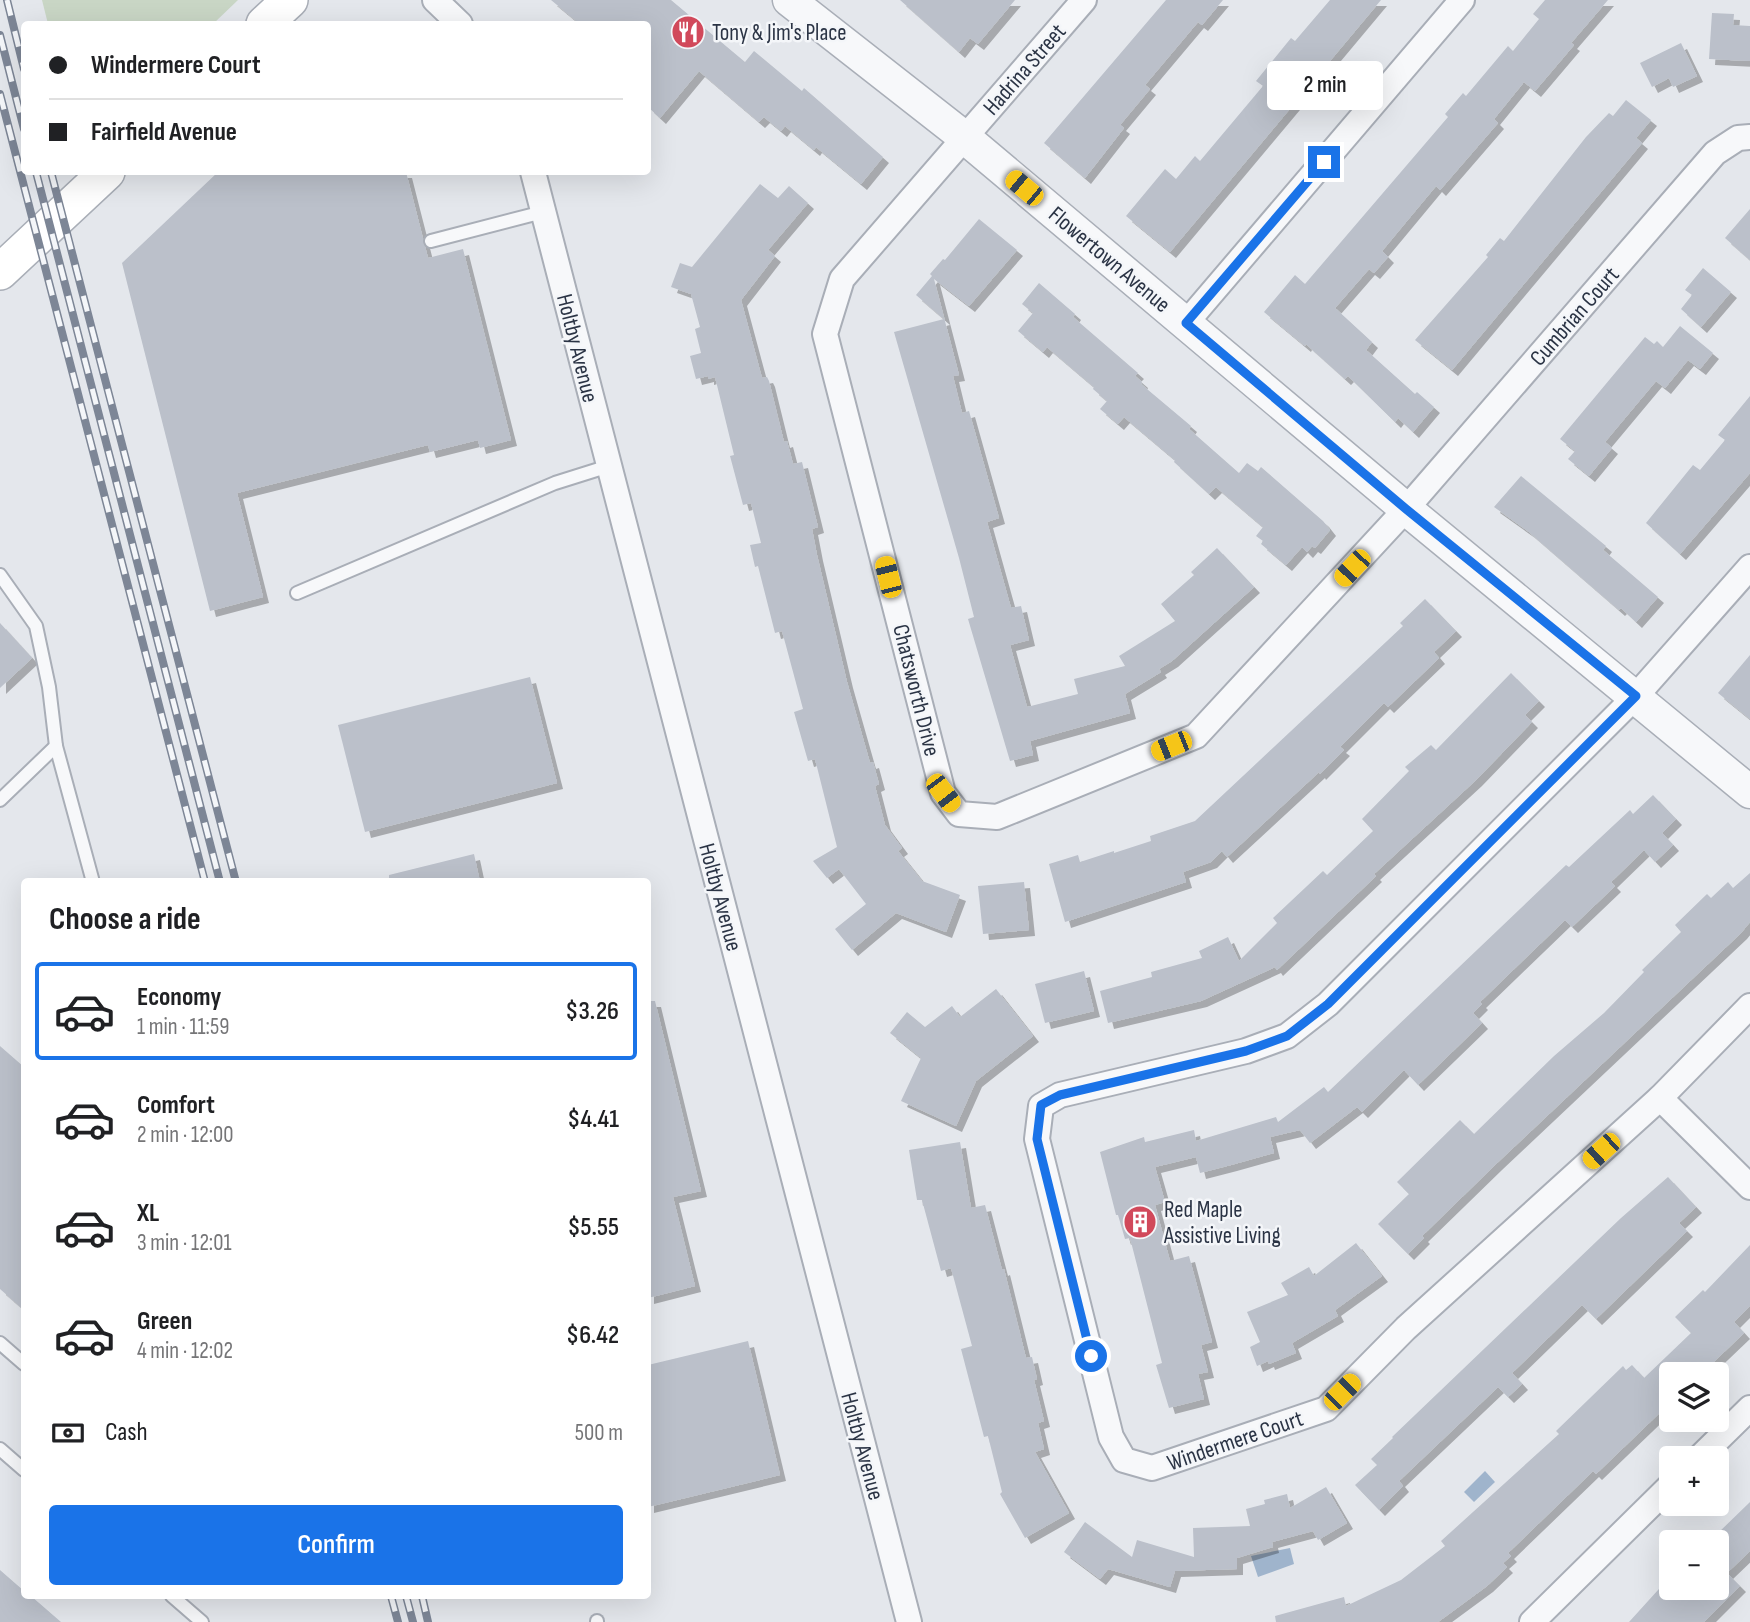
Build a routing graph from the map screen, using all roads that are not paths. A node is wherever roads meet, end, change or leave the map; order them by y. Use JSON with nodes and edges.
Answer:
{"nodes":[{"id":1,"x":290,"y":0,"type":"edge"},
{"id":2,"x":435,"y":0,"type":"edge"},
{"id":3,"x":789,"y":0,"type":"edge"},
{"id":4,"x":1084,"y":0,"type":"edge"},
{"id":5,"x":1462,"y":0,"type":"edge"},
{"id":6,"x":267,"y":21,"type":"edge"},
{"id":7,"x":457,"y":21,"type":"edge"},
{"id":8,"x":964,"y":137,"type":"junction"},
{"id":9,"x":1750,"y":137,"type":"edge"},
{"id":10,"x":104,"y":175,"type":"edge"},
{"id":11,"x":534,"y":175,"type":"edge"},
{"id":12,"x":543,"y":212,"type":"junction"},
{"id":13,"x":431,"y":241,"type":"dead end"},
{"id":14,"x":0,"y":272,"type":"edge"},
{"id":15,"x":1186,"y":323,"type":"junction"},
{"id":16,"x":609,"y":466,"type":"junction"},
{"id":17,"x":1406,"y":509,"type":"junction"},
{"id":18,"x":1750,"y":567,"type":"edge"},
{"id":19,"x":0,"y":575,"type":"edge"},
{"id":20,"x":297,"y":593,"type":"dead end"},
{"id":21,"x":1636,"y":696,"type":"junction"},
{"id":22,"x":56,"y":746,"type":"junction"},
{"id":23,"x":1750,"y":792,"type":"edge"},
{"id":24,"x":0,"y":800,"type":"edge"},
{"id":25,"x":92,"y":878,"type":"edge"},
{"id":26,"x":1750,"y":1006,"type":"edge"},
{"id":27,"x":1660,"y":1098,"type":"junction"},
{"id":28,"x":1750,"y":1186,"type":"edge"},
{"id":29,"x":0,"y":1343,"type":"edge"},
{"id":30,"x":21,"y":1361,"type":"edge"},
{"id":31,"x":1750,"y":1408,"type":"edge"},
{"id":32,"x":1711,"y":1446,"type":"edge"},
{"id":33,"x":0,"y":1449,"type":"edge"},
{"id":34,"x":21,"y":1467,"type":"edge"},
{"id":35,"x":1659,"y":1497,"type":"edge"},
{"id":36,"x":175,"y":1599,"type":"edge"},
{"id":37,"x":202,"y":1622,"type":"edge"},
{"id":38,"x":909,"y":1622,"type":"edge"},
{"id":39,"x":1532,"y":1622,"type":"edge"}],
"edges":[{"from":1,"to":6,"type":"main road"},
{"from":2,"to":7,"type":"street"},
{"from":3,"to":8,"type":"street","name":"Flowertown Avenue"},
{"from":4,"to":8,"type":"street","name":"Hadrina Street"},
{"from":5,"to":15,"type":"street"},
{"from":8,"to":15,"type":"street","name":"Flowertown Avenue"},
{"from":8,"to":17,"type":"street","name":"Chatsworth Drive"},
{"from":9,"to":17,"type":"street","name":"Cumbrian Court"},
{"from":10,"to":14,"type":"main road"},
{"from":11,"to":12,"type":"street","name":"Holtby Avenue"},
{"from":12,"to":13,"type":"lane"},
{"from":12,"to":16,"type":"street","name":"Holtby Avenue"},
{"from":15,"to":17,"type":"street","name":"Flowertown Avenue"},
{"from":16,"to":20,"type":"lane"},
{"from":16,"to":38,"type":"street","name":"Holtby Avenue"},
{"from":17,"to":21,"type":"street","name":"Flowertown Avenue"},
{"from":18,"to":21,"type":"street"},
{"from":19,"to":22,"type":"lane"},
{"from":21,"to":23,"type":"street","name":"Flowertown Avenue"},
{"from":21,"to":27,"type":"street","name":"Windermere Court"},
{"from":22,"to":24,"type":"lane"},
{"from":22,"to":25,"type":"lane"},
{"from":26,"to":27,"type":"street","name":"Windermere Court"},
{"from":27,"to":28,"type":"street"},
{"from":29,"to":30,"type":"lane"},
{"from":31,"to":32,"type":"street"},
{"from":33,"to":34,"type":"lane"},
{"from":35,"to":39,"type":"street"},
{"from":36,"to":37,"type":"lane"}]}
